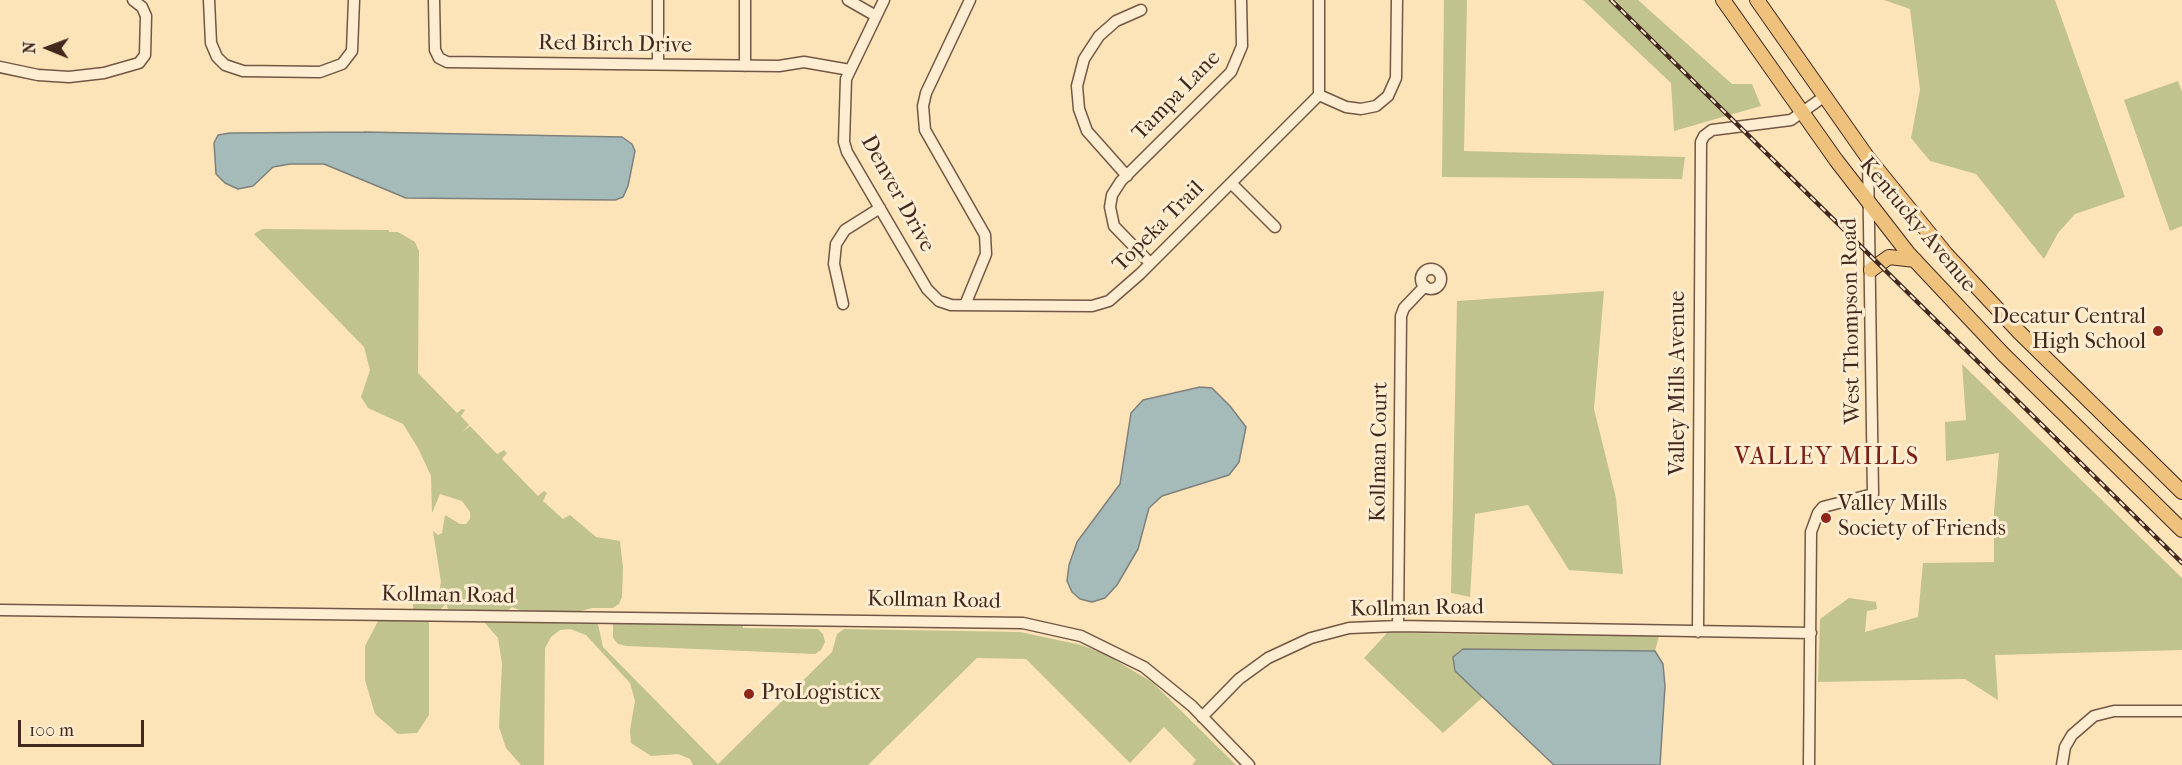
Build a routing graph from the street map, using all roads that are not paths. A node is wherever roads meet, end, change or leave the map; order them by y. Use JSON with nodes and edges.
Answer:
{"nodes":[{"id":1,"x":133,"y":0,"type":"edge"},
{"id":2,"x":209,"y":0,"type":"edge"},
{"id":3,"x":354,"y":0,"type":"edge"},
{"id":4,"x":434,"y":0,"type":"edge"},
{"id":5,"x":658,"y":0,"type":"edge"},
{"id":6,"x":745,"y":0,"type":"edge"},
{"id":7,"x":848,"y":0,"type":"edge"},
{"id":8,"x":884,"y":0,"type":"edge"},
{"id":9,"x":970,"y":0,"type":"edge"},
{"id":10,"x":1241,"y":0,"type":"edge"},
{"id":11,"x":1319,"y":0,"type":"edge"},
{"id":12,"x":1397,"y":0,"type":"edge"},
{"id":13,"x":1723,"y":0,"type":"edge"},
{"id":14,"x":1757,"y":0,"type":"edge"},
{"id":15,"x":1142,"y":10,"type":"dead end"},
{"id":16,"x":876,"y":16,"type":"junction"},
{"id":17,"x":658,"y":64,"type":"junction"},
{"id":18,"x":745,"y":66,"type":"junction"},
{"id":19,"x":0,"y":67,"type":"edge"},
{"id":20,"x":849,"y":70,"type":"junction"},
{"id":21,"x":1319,"y":95,"type":"junction"},
{"id":22,"x":1825,"y":96,"type":"junction"},
{"id":23,"x":1803,"y":112,"type":"junction"},
{"id":24,"x":1868,"y":158,"type":"junction"},
{"id":25,"x":1126,"y":176,"type":"junction"},
{"id":26,"x":1231,"y":183,"type":"junction"},
{"id":27,"x":1870,"y":205,"type":"junction"},
{"id":28,"x":880,"y":208,"type":"junction"},
{"id":29,"x":1275,"y":227,"type":"dead end"},
{"id":30,"x":1915,"y":260,"type":"junction"},
{"id":31,"x":1150,"y":263,"type":"junction"},
{"id":32,"x":1871,"y":270,"type":"junction"},
{"id":33,"x":1425,"y":286,"type":"dead end"},
{"id":34,"x":939,"y":301,"type":"joint"},
{"id":35,"x":843,"y":304,"type":"dead end"},
{"id":36,"x":965,"y":305,"type":"junction"},
{"id":37,"x":2182,"y":492,"type":"edge"},
{"id":38,"x":2182,"y":530,"type":"edge"},
{"id":39,"x":0,"y":610,"type":"edge"},
{"id":40,"x":1398,"y":626,"type":"junction"},
{"id":41,"x":1698,"y":632,"type":"junction"},
{"id":42,"x":1811,"y":633,"type":"junction"},
{"id":43,"x":2182,"y":711,"type":"edge"},
{"id":44,"x":1202,"y":717,"type":"junction"},
{"id":45,"x":1249,"y":765,"type":"edge"},
{"id":46,"x":1809,"y":765,"type":"edge"},
{"id":47,"x":2062,"y":765,"type":"edge"}],
"edges":[{"from":1,"to":19,"type":"street"},
{"from":2,"to":3,"type":"street"},
{"from":4,"to":17,"type":"street","name":"Red Birch Drive"},
{"from":5,"to":17,"type":"street"},
{"from":6,"to":18,"type":"street"},
{"from":7,"to":16,"type":"street"},
{"from":8,"to":16,"type":"street","name":"Denver Drive"},
{"from":9,"to":36,"type":"street"},
{"from":10,"to":25,"type":"street","name":"Tampa Lane"},
{"from":11,"to":21,"type":"street"},
{"from":12,"to":21,"type":"street"},
{"from":13,"to":23,"type":"main road","name":"Kentucky Avenue"},
{"from":14,"to":22,"type":"main road","name":"Kentucky Avenue"},
{"from":15,"to":25,"type":"street"},
{"from":16,"to":20,"type":"street","name":"Denver Drive"},
{"from":17,"to":18,"type":"street","name":"Red Birch Drive"},
{"from":18,"to":20,"type":"street","name":"Red Birch Drive"},
{"from":20,"to":28,"type":"street","name":"Denver Drive"},
{"from":21,"to":26,"type":"street","name":"Topeka Trail"},
{"from":22,"to":23,"type":"street"},
{"from":22,"to":24,"type":"main road","name":"Kentucky Avenue"},
{"from":23,"to":27,"type":"main road","name":"Kentucky Avenue"},
{"from":23,"to":41,"type":"street","name":"Valley Mills Avenue"},
{"from":24,"to":27,"type":"street","name":"West Thompson Road"},
{"from":24,"to":37,"type":"main road","name":"Kentucky Avenue"},
{"from":25,"to":31,"type":"street","name":"Tampa Lane"},
{"from":26,"to":29,"type":"street"},
{"from":26,"to":31,"type":"street","name":"Topeka Trail"},
{"from":27,"to":30,"type":"main road","name":"Kentucky Avenue"},
{"from":27,"to":32,"type":"street","name":"West Thompson Road"},
{"from":28,"to":34,"type":"street","name":"Denver Drive"},
{"from":28,"to":35,"type":"street"},
{"from":30,"to":32,"type":"main road"},
{"from":30,"to":38,"type":"main road","name":"Kentucky Avenue"},
{"from":31,"to":36,"type":"street","name":"Topeka Trail"},
{"from":32,"to":42,"type":"street","name":"West Thompson Road"},
{"from":33,"to":40,"type":"street","name":"Kollman Court"},
{"from":34,"to":36,"type":"street","name":"Topeka Trail"},
{"from":39,"to":44,"type":"street","name":"Kollman Road"},
{"from":40,"to":41,"type":"street","name":"Kollman Road"},
{"from":40,"to":44,"type":"street","name":"Kollman Road"},
{"from":41,"to":42,"type":"street","name":"Kollman Road"},
{"from":42,"to":46,"type":"street","name":"West Thompson Road"},
{"from":43,"to":47,"type":"street"},
{"from":44,"to":45,"type":"street"}]}
